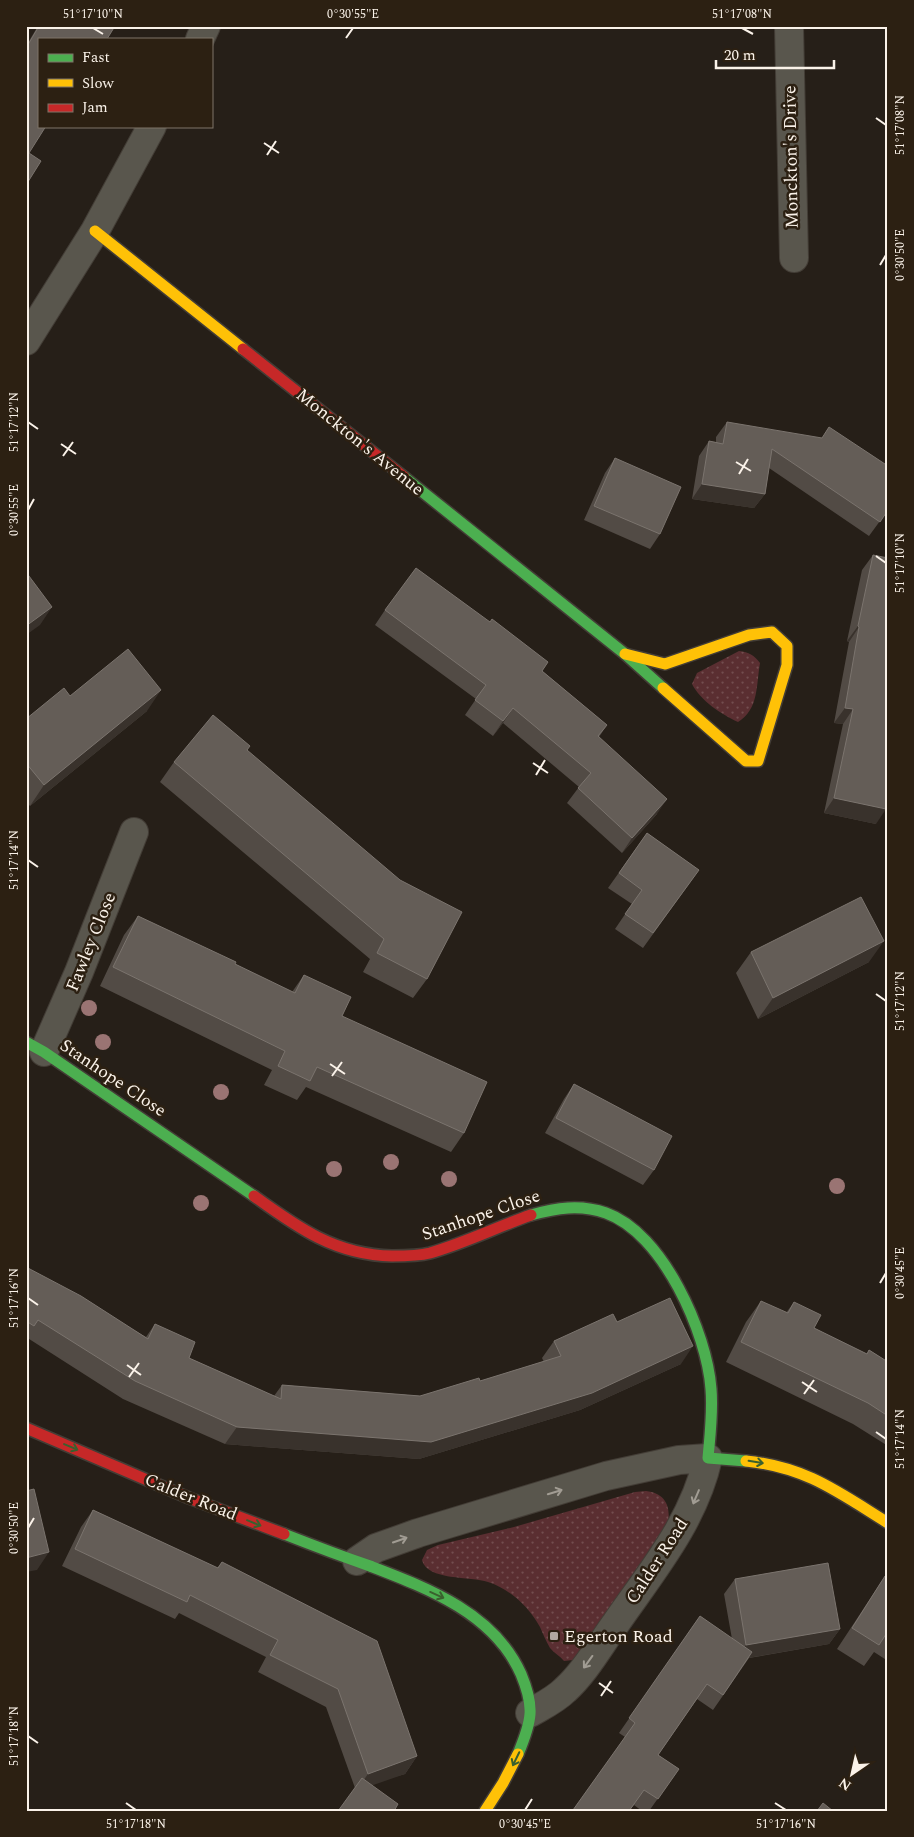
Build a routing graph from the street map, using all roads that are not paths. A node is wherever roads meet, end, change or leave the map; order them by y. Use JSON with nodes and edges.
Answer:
{"nodes":[{"id":1,"x":206,"y":26,"type":"edge"},
{"id":2,"x":789,"y":26,"type":"edge"},
{"id":3,"x":200,"y":38,"type":"edge"},
{"id":4,"x":151,"y":128,"type":"edge"},
{"id":5,"x":95,"y":231,"type":"junction"},
{"id":6,"x":794,"y":258,"type":"dead end"},
{"id":7,"x":26,"y":342,"type":"edge"},
{"id":8,"x":625,"y":654,"type":"junction"},
{"id":9,"x":134,"y":832,"type":"dead end"},
{"id":10,"x":35,"y":1047,"type":"edge"},
{"id":11,"x":26,"y":1428,"type":"edge"},
{"id":12,"x":708,"y":1458,"type":"junction"},
{"id":13,"x":888,"y":1523,"type":"edge"},
{"id":14,"x":357,"y":1561,"type":"junction"},
{"id":15,"x":530,"y":1713,"type":"junction"},
{"id":16,"x":485,"y":1811,"type":"edge"}],
"edges":[{"from":1,"to":3,"type":"street"},
{"from":2,"to":6,"type":"street","name":"Monckton's Drive"},
{"from":4,"to":5,"type":"street"},
{"from":5,"to":7,"type":"street"},
{"from":5,"to":8,"type":"street","name":"Monckton's Avenue"},
{"from":8,"to":8,"type":"street","name":"Monckton's Avenue"},
{"from":9,"to":10,"type":"street","name":"Fawley Close"},
{"from":10,"to":12,"type":"street","name":"Stanhope Close"},
{"from":11,"to":14,"type":"street","name":"Calder Road","one_way":true},
{"from":12,"to":13,"type":"street","one_way":true},
{"from":14,"to":12,"type":"street","one_way":true},
{"from":12,"to":15,"type":"street","name":"Calder Road","one_way":true},
{"from":14,"to":15,"type":"street","name":"Calder Road","one_way":true},
{"from":15,"to":16,"type":"street","one_way":true}]}
